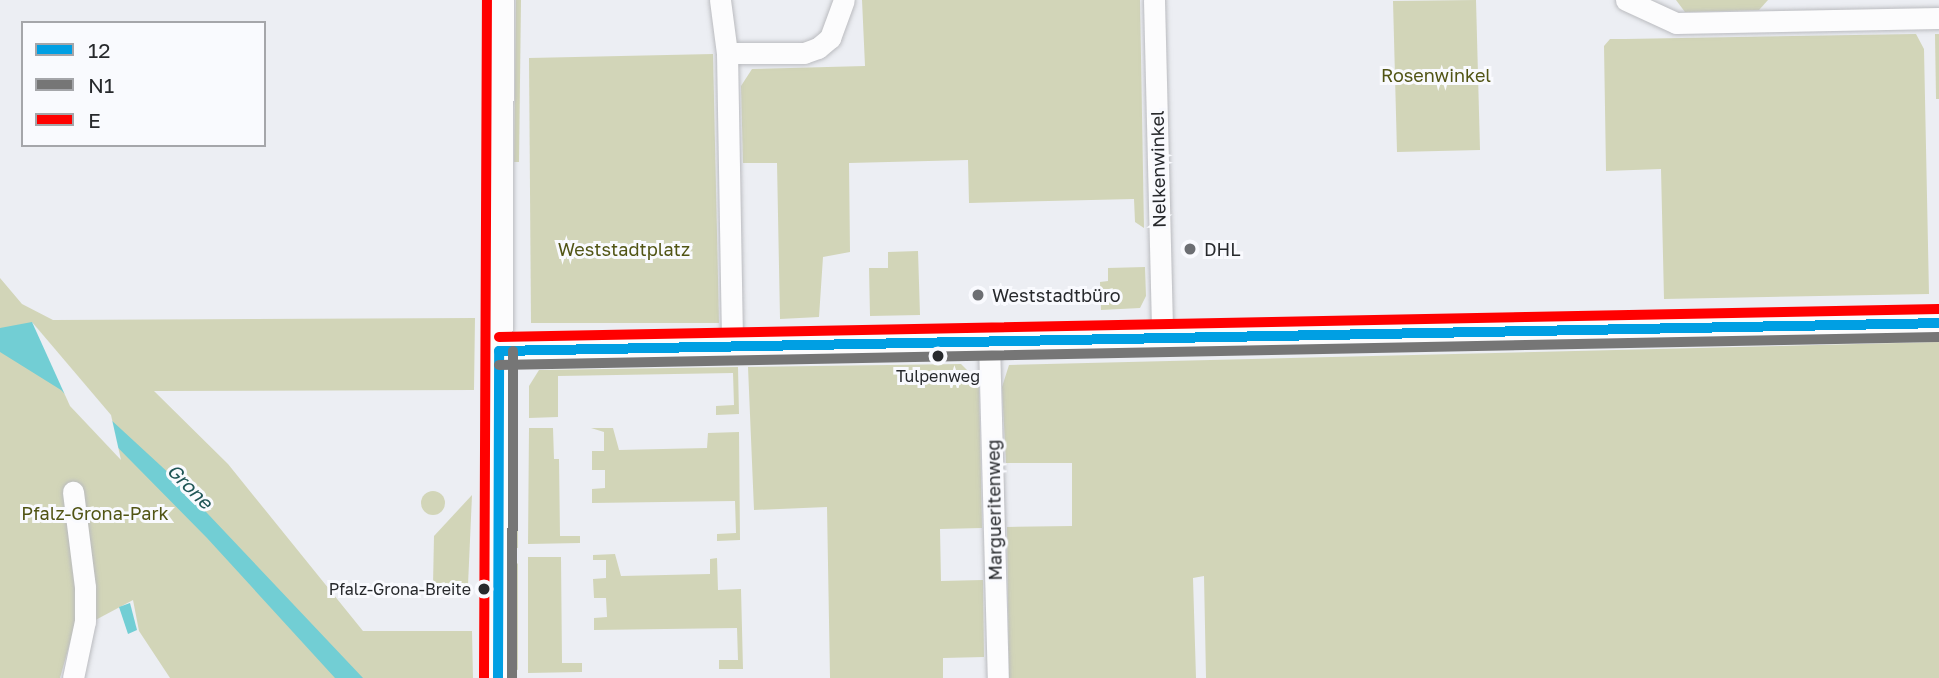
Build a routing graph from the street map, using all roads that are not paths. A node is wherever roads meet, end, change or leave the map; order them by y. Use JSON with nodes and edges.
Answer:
{"nodes":[{"id":1,"x":501,"y":0,"type":"edge"},
{"id":2,"x":720,"y":0,"type":"edge"},
{"id":3,"x":844,"y":0,"type":"edge"},
{"id":4,"x":1154,"y":0,"type":"edge"},
{"id":5,"x":1626,"y":0,"type":"edge"},
{"id":6,"x":1779,"y":10,"type":"edge"},
{"id":7,"x":1939,"y":18,"type":"edge"},
{"id":8,"x":727,"y":53,"type":"junction"},
{"id":9,"x":1939,"y":323,"type":"edge"},
{"id":10,"x":1162,"y":338,"type":"junction"},
{"id":11,"x":989,"y":342,"type":"junction"},
{"id":12,"x":732,"y":347,"type":"junction"},
{"id":13,"x":499,"y":351,"type":"junction"},
{"id":14,"x":73,"y":492,"type":"dead end"},
{"id":15,"x":73,"y":678,"type":"edge"},
{"id":16,"x":498,"y":678,"type":"edge"},
{"id":17,"x":998,"y":678,"type":"edge"}],
"edges":[{"from":1,"to":13,"type":"street"},
{"from":2,"to":8,"type":"street"},
{"from":3,"to":8,"type":"street"},
{"from":4,"to":10,"type":"street","name":"Nelkenwinkel"},
{"from":5,"to":6,"type":"street"},
{"from":6,"to":7,"type":"street"},
{"from":8,"to":12,"type":"street"},
{"from":9,"to":10,"type":"street"},
{"from":10,"to":11,"type":"street"},
{"from":11,"to":12,"type":"street"},
{"from":11,"to":17,"type":"street","name":"Margueritenweg"},
{"from":12,"to":13,"type":"street"},
{"from":13,"to":16,"type":"street"},
{"from":14,"to":15,"type":"street"}]}
